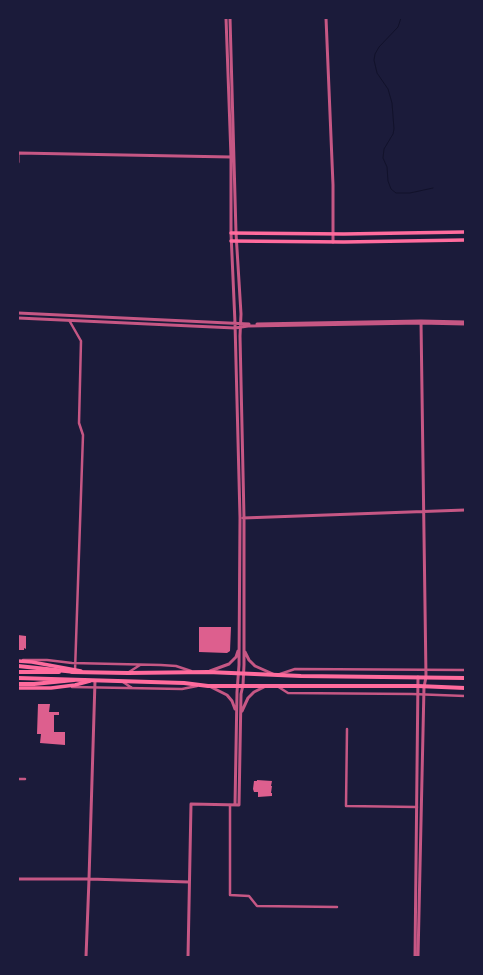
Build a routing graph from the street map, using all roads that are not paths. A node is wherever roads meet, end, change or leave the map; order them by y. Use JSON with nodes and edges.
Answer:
{"nodes":[{"id":1,"x":226,"y":18,"type":"edge"},
{"id":2,"x":230,"y":18,"type":"edge"},
{"id":3,"x":326,"y":18,"type":"edge"},
{"id":4,"x":18,"y":153,"type":"edge"},
{"id":5,"x":233,"y":157,"type":"junction"},
{"id":6,"x":18,"y":162,"type":"edge"},
{"id":7,"x":465,"y":232,"type":"edge"},
{"id":8,"x":231,"y":233,"type":"junction"},
{"id":9,"x":236,"y":233,"type":"junction"},
{"id":10,"x":333,"y":234,"type":"junction"},
{"id":11,"x":465,"y":240,"type":"edge"},
{"id":12,"x":231,"y":241,"type":"junction"},
{"id":13,"x":236,"y":241,"type":"junction"},
{"id":14,"x":333,"y":242,"type":"junction"},
{"id":15,"x":18,"y":313,"type":"edge"},
{"id":16,"x":18,"y":318,"type":"edge"},
{"id":17,"x":69,"y":320,"type":"junction"},
{"id":18,"x":421,"y":322,"type":"junction"},
{"id":19,"x":235,"y":323,"type":"junction"},
{"id":20,"x":465,"y":323,"type":"edge"},
{"id":21,"x":240,"y":325,"type":"junction"},
{"id":22,"x":235,"y":328,"type":"junction"},
{"id":23,"x":465,"y":510,"type":"edge"},
{"id":24,"x":423,"y":512,"type":"junction"},
{"id":25,"x":242,"y":518,"type":"junction"},
{"id":26,"x":244,"y":643,"type":"junction"},
{"id":27,"x":239,"y":646,"type":"junction"},
{"id":28,"x":18,"y":663,"type":"edge"},
{"id":29,"x":75,"y":663,"type":"junction"},
{"id":30,"x":141,"y":664,"type":"junction"},
{"id":31,"x":426,"y":670,"type":"junction"},
{"id":32,"x":465,"y":670,"type":"edge"},
{"id":33,"x":75,"y":671,"type":"junction"},
{"id":34,"x":18,"y":672,"type":"edge"},
{"id":35,"x":193,"y":672,"type":"junction"},
{"id":36,"x":208,"y":672,"type":"junction"},
{"id":37,"x":128,"y":673,"type":"junction"},
{"id":38,"x":239,"y":674,"type":"junction"},
{"id":39,"x":244,"y":674,"type":"junction"},
{"id":40,"x":274,"y":674,"type":"junction"},
{"id":41,"x":280,"y":674,"type":"junction"},
{"id":42,"x":418,"y":677,"type":"junction"},
{"id":43,"x":426,"y":677,"type":"junction"},
{"id":44,"x":18,"y":678,"type":"edge"},
{"id":45,"x":465,"y":678,"type":"edge"},
{"id":46,"x":74,"y":680,"type":"junction"},
{"id":47,"x":94,"y":681,"type":"junction"},
{"id":48,"x":122,"y":681,"type":"junction"},
{"id":49,"x":18,"y":684,"type":"edge"},
{"id":50,"x":199,"y":685,"type":"junction"},
{"id":51,"x":237,"y":685,"type":"junction"},
{"id":52,"x":243,"y":685,"type":"junction"},
{"id":53,"x":268,"y":685,"type":"junction"},
{"id":54,"x":275,"y":685,"type":"junction"},
{"id":55,"x":66,"y":686,"type":"junction"},
{"id":56,"x":208,"y":686,"type":"junction"},
{"id":57,"x":418,"y":686,"type":"junction"},
{"id":58,"x":424,"y":687,"type":"junction"},
{"id":59,"x":18,"y":688,"type":"edge"},
{"id":60,"x":95,"y":688,"type":"junction"},
{"id":61,"x":133,"y":688,"type":"junction"},
{"id":62,"x":465,"y":688,"type":"edge"},
{"id":63,"x":418,"y":695,"type":"junction"},
{"id":64,"x":424,"y":695,"type":"junction"},
{"id":65,"x":465,"y":696,"type":"edge"},
{"id":66,"x":236,"y":715,"type":"junction"},
{"id":67,"x":240,"y":717,"type":"junction"},
{"id":68,"x":347,"y":728,"type":"dead end"},
{"id":69,"x":18,"y":779,"type":"edge"},
{"id":70,"x":25,"y":779,"type":"dead end"},
{"id":71,"x":230,"y":805,"type":"junction"},
{"id":72,"x":235,"y":805,"type":"junction"},
{"id":73,"x":416,"y":808,"type":"junction"},
{"id":74,"x":18,"y":879,"type":"edge"},
{"id":75,"x":90,"y":879,"type":"junction"},
{"id":76,"x":189,"y":882,"type":"junction"},
{"id":77,"x":338,"y":907,"type":"dead end"},
{"id":78,"x":86,"y":957,"type":"edge"},
{"id":79,"x":188,"y":957,"type":"edge"},
{"id":80,"x":415,"y":957,"type":"edge"},
{"id":81,"x":418,"y":957,"type":"edge"}],
"edges":[{"from":1,"to":5,"type":"street"},
{"from":2,"to":5,"type":"street"},
{"from":3,"to":10,"type":"street"},
{"from":4,"to":5,"type":"street"},
{"from":4,"to":6,"type":"street"},
{"from":5,"to":8,"type":"street"},
{"from":5,"to":9,"type":"street"},
{"from":7,"to":10,"type":"main road"},
{"from":8,"to":9,"type":"main road"},
{"from":8,"to":12,"type":"street"},
{"from":9,"to":10,"type":"main road"},
{"from":9,"to":13,"type":"street"},
{"from":10,"to":14,"type":"street"},
{"from":11,"to":14,"type":"main road"},
{"from":12,"to":13,"type":"main road"},
{"from":12,"to":19,"type":"street"},
{"from":13,"to":14,"type":"main road"},
{"from":13,"to":21,"type":"street"},
{"from":15,"to":19,"type":"street"},
{"from":16,"to":17,"type":"street"},
{"from":17,"to":22,"type":"street"},
{"from":17,"to":29,"type":"street"},
{"from":18,"to":20,"type":"street"},
{"from":18,"to":21,"type":"street"},
{"from":18,"to":24,"type":"street"},
{"from":19,"to":21,"type":"street"},
{"from":19,"to":22,"type":"street"},
{"from":21,"to":22,"type":"street"},
{"from":21,"to":25,"type":"street"},
{"from":22,"to":25,"type":"street"},
{"from":23,"to":24,"type":"street"},
{"from":24,"to":25,"type":"street"},
{"from":24,"to":31,"type":"street"},
{"from":25,"to":26,"type":"street"},
{"from":25,"to":27,"type":"street"},
{"from":26,"to":39,"type":"street"},
{"from":26,"to":40,"type":"street"},
{"from":27,"to":36,"type":"street"},
{"from":27,"to":38,"type":"street"},
{"from":28,"to":29,"type":"street"},
{"from":28,"to":33,"type":"main road"},
{"from":28,"to":33,"type":"main road"},
{"from":29,"to":30,"type":"street"},
{"from":29,"to":33,"type":"street"},
{"from":30,"to":35,"type":"street"},
{"from":30,"to":37,"type":"street"},
{"from":31,"to":32,"type":"street"},
{"from":31,"to":41,"type":"street"},
{"from":31,"to":43,"type":"street"},
{"from":33,"to":34,"type":"main road"},
{"from":33,"to":37,"type":"main road"},
{"from":35,"to":36,"type":"main road"},
{"from":35,"to":37,"type":"main road"},
{"from":36,"to":38,"type":"main road"},
{"from":38,"to":39,"type":"main road"},
{"from":38,"to":51,"type":"street"},
{"from":39,"to":40,"type":"main road"},
{"from":39,"to":52,"type":"street"},
{"from":40,"to":41,"type":"main road"},
{"from":41,"to":42,"type":"main road"},
{"from":42,"to":43,"type":"main road"},
{"from":42,"to":57,"type":"street"},
{"from":43,"to":45,"type":"main road"},
{"from":43,"to":58,"type":"street"},
{"from":44,"to":46,"type":"main road"},
{"from":46,"to":47,"type":"main road"},
{"from":46,"to":49,"type":"main road"},
{"from":47,"to":48,"type":"main road"},
{"from":47,"to":55,"type":"main road"},
{"from":47,"to":60,"type":"street"},
{"from":48,"to":50,"type":"main road"},
{"from":48,"to":61,"type":"street"},
{"from":50,"to":56,"type":"main road"},
{"from":50,"to":61,"type":"street"},
{"from":51,"to":52,"type":"main road"},
{"from":51,"to":56,"type":"main road"},
{"from":51,"to":66,"type":"street"},
{"from":52,"to":53,"type":"main road"},
{"from":52,"to":67,"type":"street"},
{"from":53,"to":54,"type":"main road"},
{"from":53,"to":67,"type":"street"},
{"from":54,"to":57,"type":"main road"},
{"from":54,"to":63,"type":"street"},
{"from":55,"to":59,"type":"main road"},
{"from":55,"to":60,"type":"street"},
{"from":56,"to":66,"type":"street"},
{"from":57,"to":58,"type":"main road"},
{"from":57,"to":63,"type":"street"},
{"from":58,"to":62,"type":"main road"},
{"from":58,"to":64,"type":"street"},
{"from":60,"to":61,"type":"street"},
{"from":60,"to":75,"type":"street"},
{"from":63,"to":64,"type":"street"},
{"from":63,"to":73,"type":"street"},
{"from":64,"to":65,"type":"street"},
{"from":64,"to":81,"type":"street"},
{"from":66,"to":72,"type":"street"},
{"from":67,"to":72,"type":"street"},
{"from":68,"to":73,"type":"street"},
{"from":69,"to":70,"type":"street"},
{"from":71,"to":72,"type":"street"},
{"from":71,"to":76,"type":"street"},
{"from":71,"to":77,"type":"street"},
{"from":73,"to":80,"type":"street"},
{"from":74,"to":75,"type":"street"},
{"from":75,"to":76,"type":"street"},
{"from":75,"to":78,"type":"street"},
{"from":76,"to":79,"type":"street"}]}
